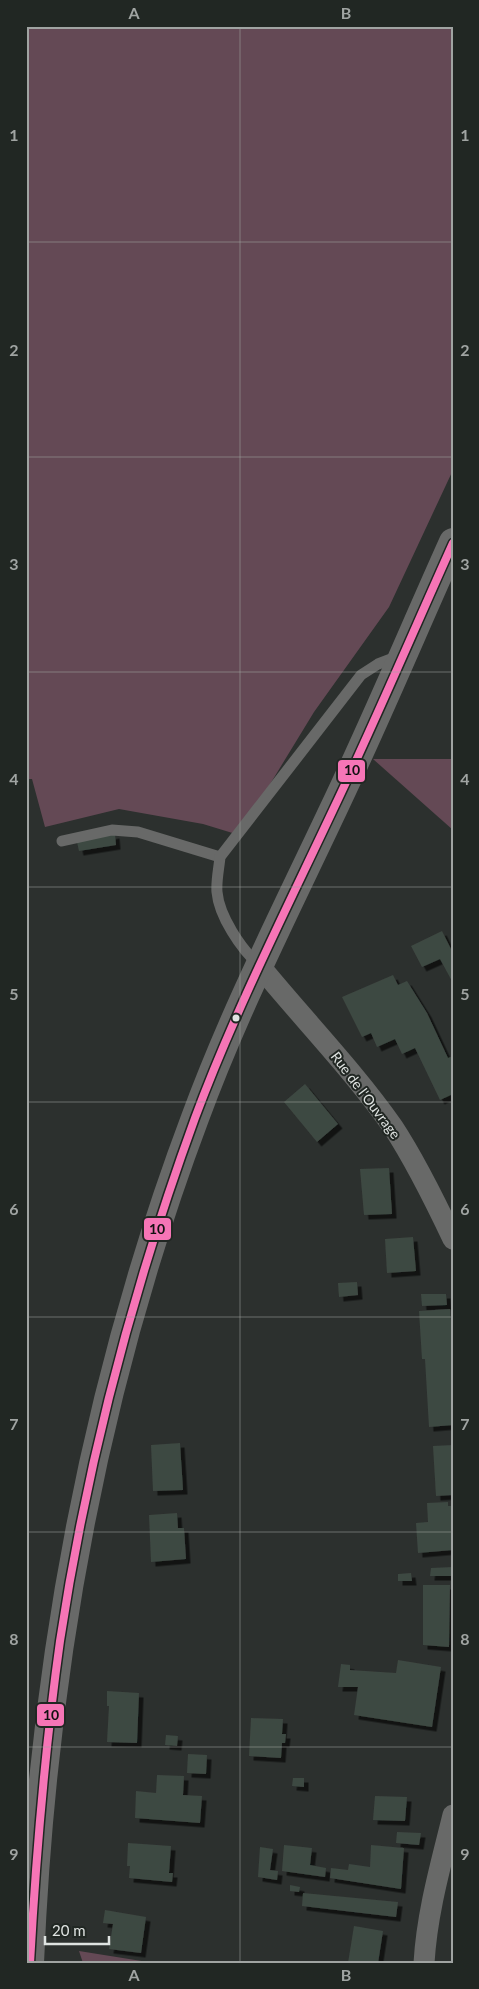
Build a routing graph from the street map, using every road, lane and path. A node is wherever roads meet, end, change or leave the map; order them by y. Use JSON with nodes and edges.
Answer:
{"nodes":[{"id":1,"x":453,"y":542,"type":"edge"},
{"id":2,"x":403,"y":654,"type":"junction"},
{"id":3,"x":62,"y":841,"type":"dead end"},
{"id":4,"x":220,"y":857,"type":"junction"},
{"id":5,"x":259,"y":965,"type":"junction"},
{"id":6,"x":453,"y":1239,"type":"edge"},
{"id":7,"x":453,"y":1815,"type":"edge"},
{"id":8,"x":30,"y":1963,"type":"edge"},
{"id":9,"x":424,"y":1963,"type":"edge"}],
"edges":[{"from":1,"to":2,"type":"street"},
{"from":2,"to":4,"type":"lane"},
{"from":2,"to":5,"type":"street"},
{"from":3,"to":4,"type":"lane"},
{"from":4,"to":5,"type":"lane"},
{"from":5,"to":6,"type":"street","name":"Rue de l'Ouvrage"},
{"from":5,"to":8,"type":"street"},
{"from":7,"to":9,"type":"street"}]}
